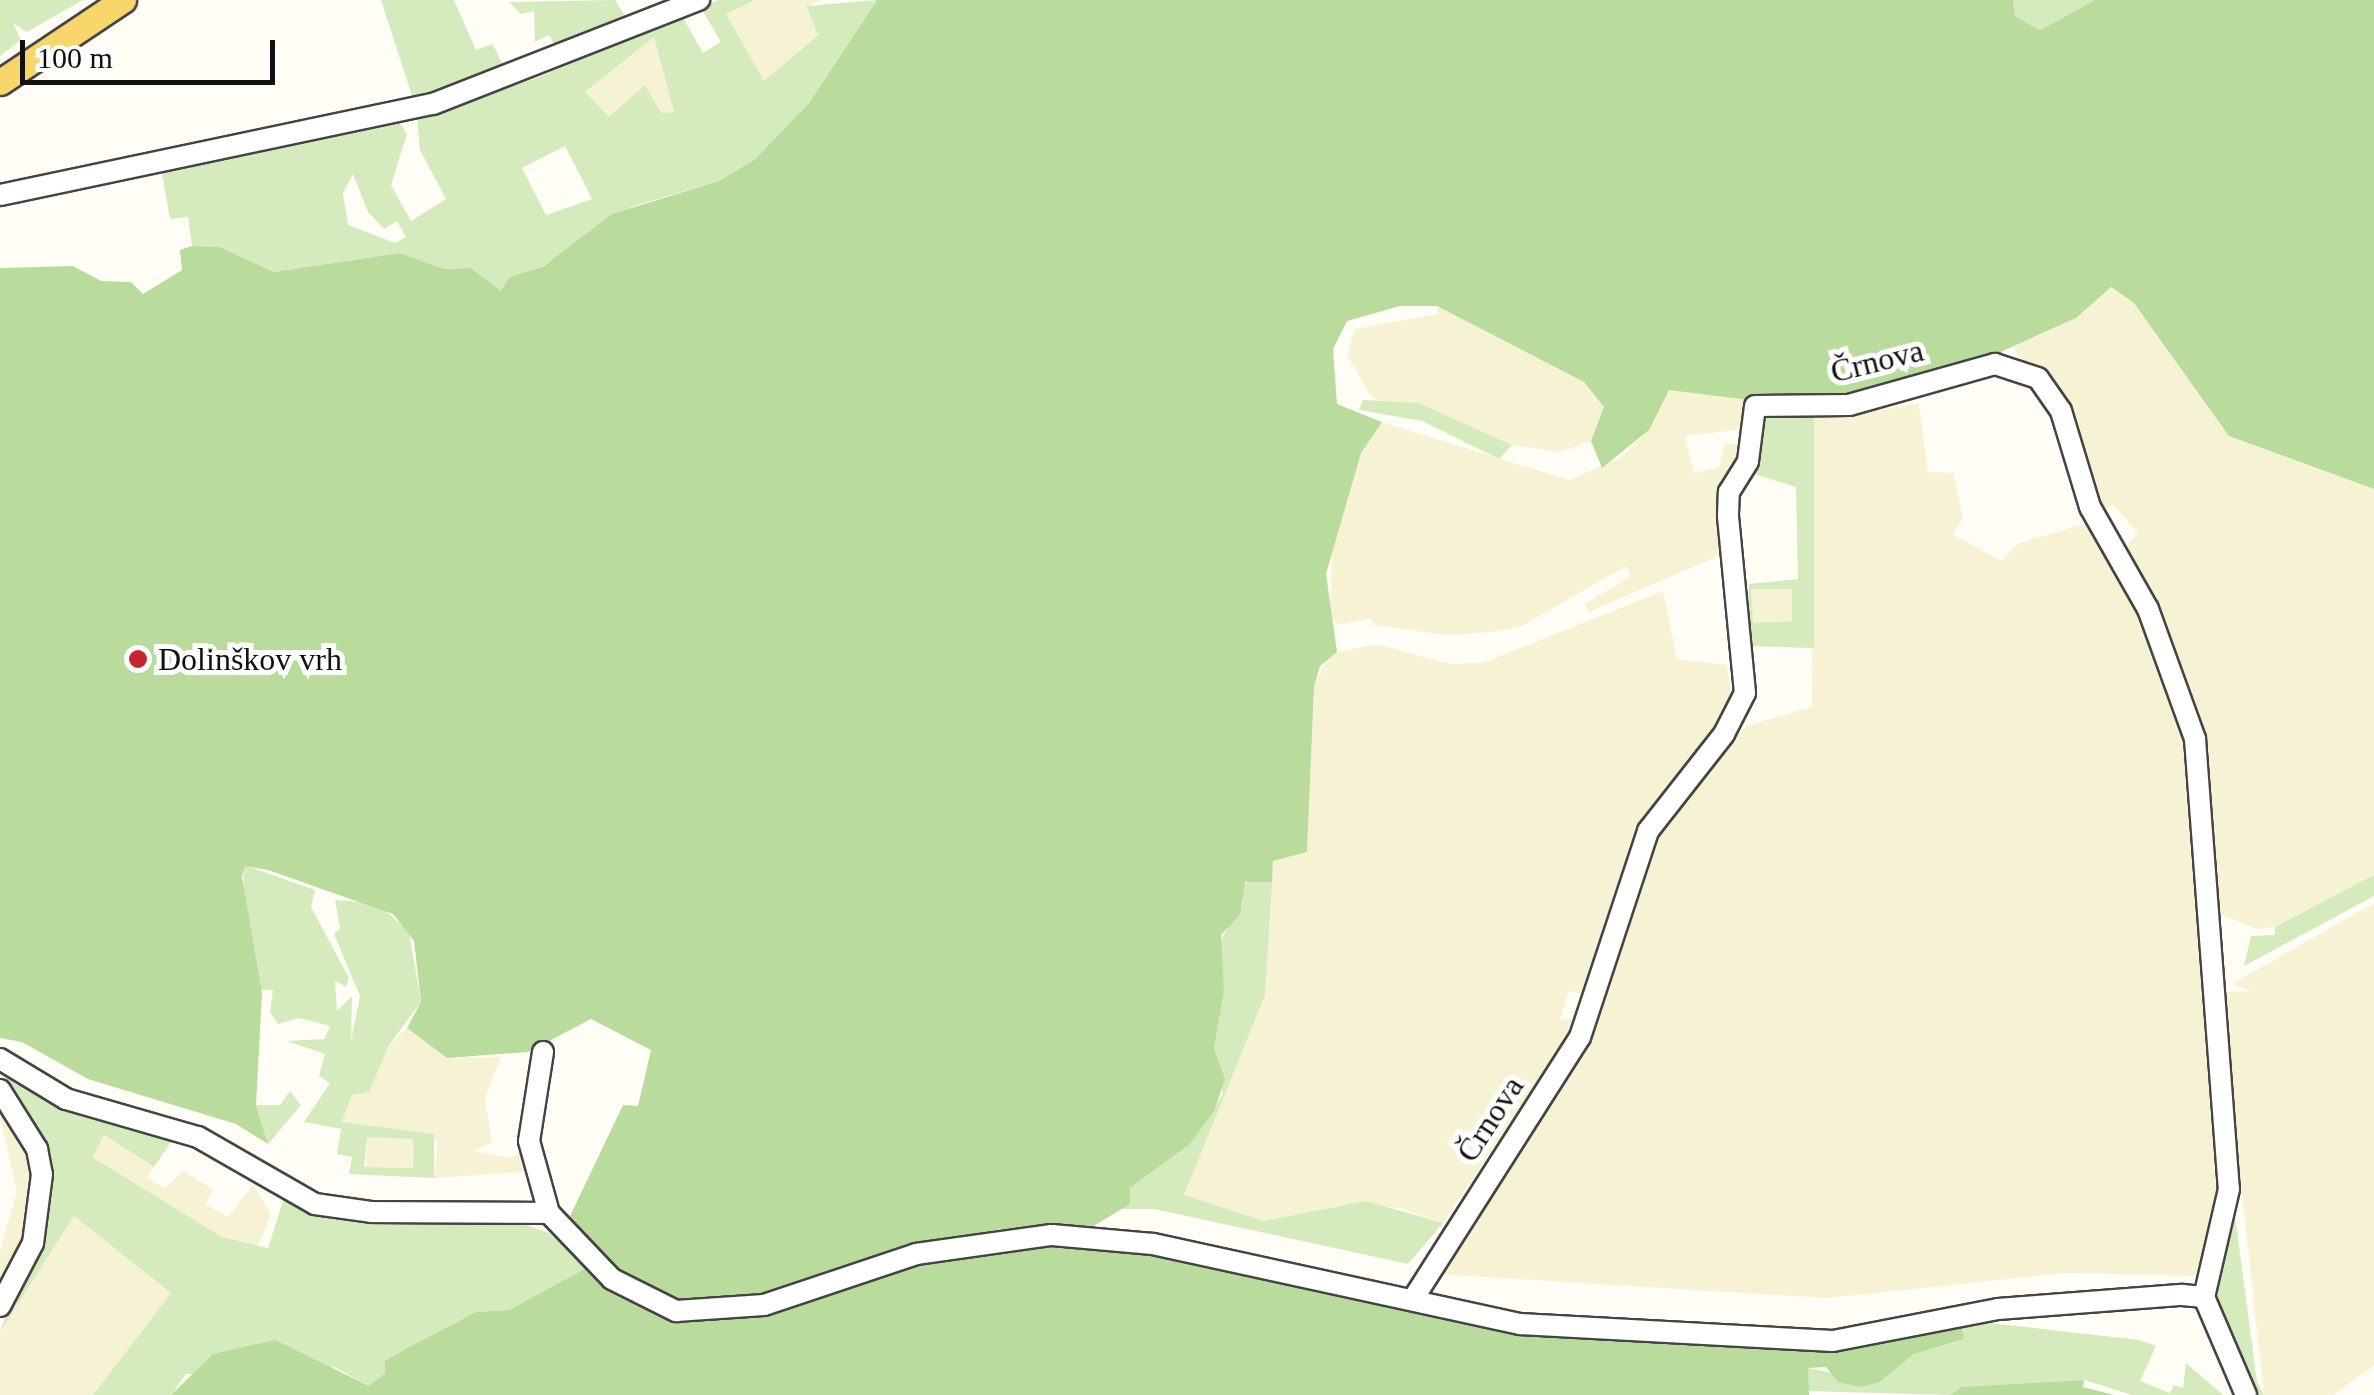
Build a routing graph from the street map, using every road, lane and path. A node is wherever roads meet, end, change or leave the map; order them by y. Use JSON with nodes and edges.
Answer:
{"nodes":[{"id":1,"x":123,"y":0,"type":"edge"},
{"id":2,"x":699,"y":0,"type":"edge"},
{"id":3,"x":0,"y":82,"type":"edge"},
{"id":4,"x":0,"y":196,"type":"edge"},
{"id":5,"x":543,"y":1052,"type":"dead end"},
{"id":6,"x":0,"y":1059,"type":"edge"},
{"id":7,"x":0,"y":1090,"type":"edge"},
{"id":8,"x":550,"y":1213,"type":"junction"},
{"id":9,"x":1415,"y":1296,"type":"junction"},
{"id":10,"x":2204,"y":1298,"type":"junction"},
{"id":11,"x":0,"y":1306,"type":"edge"},
{"id":12,"x":2246,"y":1395,"type":"edge"}],
"edges":[{"from":1,"to":3,"type":"main road"},
{"from":2,"to":4,"type":"street"},
{"from":5,"to":8,"type":"street"},
{"from":6,"to":8,"type":"street"},
{"from":7,"to":11,"type":"street"},
{"from":8,"to":9,"type":"street"},
{"from":9,"to":10,"type":"street"},
{"from":9,"to":10,"type":"street","name":"Črnova"},
{"from":10,"to":12,"type":"street"}]}
